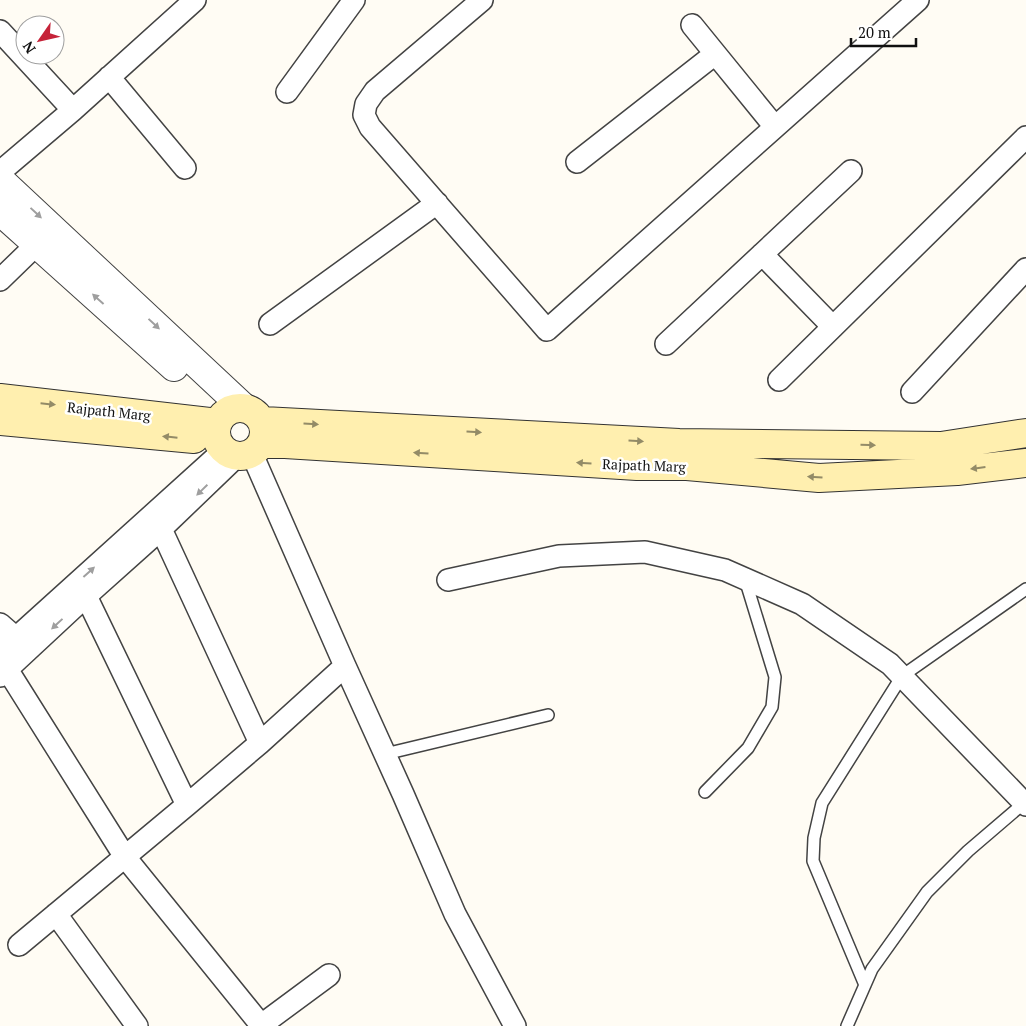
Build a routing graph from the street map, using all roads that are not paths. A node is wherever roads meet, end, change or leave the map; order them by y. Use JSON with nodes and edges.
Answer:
{"nodes":[{"id":1,"x":354,"y":0,"type":"edge"},
{"id":2,"x":482,"y":0,"type":"edge"},
{"id":3,"x":918,"y":0,"type":"edge"},
{"id":4,"x":186,"y":3,"type":"edge"},
{"id":5,"x":692,"y":25,"type":"dead end"},
{"id":6,"x":0,"y":31,"type":"edge"},
{"id":7,"x":715,"y":54,"type":"junction"},
{"id":8,"x":109,"y":77,"type":"junction"},
{"id":9,"x":287,"y":92,"type":"dead end"},
{"id":10,"x":73,"y":110,"type":"junction"},
{"id":11,"x":775,"y":127,"type":"junction"},
{"id":12,"x":1026,"y":137,"type":"edge"},
{"id":13,"x":578,"y":162,"type":"dead end"},
{"id":14,"x":185,"y":168,"type":"dead end"},
{"id":15,"x":851,"y":171,"type":"dead end"},
{"id":16,"x":0,"y":172,"type":"edge"},
{"id":17,"x":0,"y":180,"type":"edge"},
{"id":18,"x":437,"y":203,"type":"junction"},
{"id":19,"x":0,"y":211,"type":"edge"},
{"id":20,"x":37,"y":244,"type":"junction"},
{"id":21,"x":762,"y":254,"type":"junction"},
{"id":22,"x":1026,"y":269,"type":"edge"},
{"id":23,"x":0,"y":280,"type":"edge"},
{"id":24,"x":270,"y":324,"type":"dead end"},
{"id":25,"x":833,"y":327,"type":"junction"},
{"id":26,"x":666,"y":344,"type":"dead end"},
{"id":27,"x":780,"y":380,"type":"dead end"},
{"id":28,"x":912,"y":392,"type":"dead end"},
{"id":29,"x":0,"y":398,"type":"edge"},
{"id":30,"x":0,"y":421,"type":"edge"},
{"id":31,"x":1026,"y":433,"type":"edge"},
{"id":32,"x":238,"y":435,"type":"junction"},
{"id":33,"x":1026,"y":463,"type":"edge"},
{"id":34,"x":161,"y":529,"type":"junction"},
{"id":35,"x":745,"y":579,"type":"junction"},
{"id":36,"x":448,"y":580,"type":"dead end"},
{"id":37,"x":1026,"y":589,"type":"edge"},
{"id":38,"x":86,"y":596,"type":"junction"},
{"id":39,"x":4,"y":653,"type":"edge"},
{"id":40,"x":345,"y":666,"type":"junction"},
{"id":41,"x":902,"y":676,"type":"junction"},
{"id":42,"x":548,"y":715,"type":"dead end"},
{"id":43,"x":260,"y":743,"type":"junction"},
{"id":44,"x":385,"y":754,"type":"junction"},
{"id":45,"x":705,"y":792,"type":"dead end"},
{"id":46,"x":1025,"y":804,"type":"edge"},
{"id":47,"x":187,"y":805,"type":"junction"},
{"id":48,"x":125,"y":857,"type":"junction"},
{"id":49,"x":56,"y":914,"type":"junction"},
{"id":50,"x":19,"y":945,"type":"dead end"},
{"id":51,"x":329,"y":975,"type":"dead end"},
{"id":52,"x":865,"y":986,"type":"junction"},
{"id":53,"x":261,"y":1025,"type":"edge"},
{"id":54,"x":137,"y":1026,"type":"edge"},
{"id":55,"x":515,"y":1026,"type":"edge"},
{"id":56,"x":847,"y":1026,"type":"edge"}],
"edges":[{"from":1,"to":9,"type":"street"},
{"from":2,"to":18,"type":"street"},
{"from":3,"to":11,"type":"street"},
{"from":4,"to":8,"type":"street"},
{"from":5,"to":7,"type":"street"},
{"from":6,"to":10,"type":"street"},
{"from":7,"to":11,"type":"street"},
{"from":7,"to":13,"type":"street"},
{"from":8,"to":10,"type":"street"},
{"from":8,"to":14,"type":"street"},
{"from":10,"to":16,"type":"street"},
{"from":11,"to":18,"type":"street"},
{"from":12,"to":25,"type":"street"},
{"from":15,"to":21,"type":"street"},
{"from":17,"to":32,"type":"street","one_way":true},
{"from":18,"to":24,"type":"street"},
{"from":19,"to":20,"type":"street"},
{"from":20,"to":23,"type":"street"},
{"from":32,"to":20,"type":"street","one_way":true},
{"from":21,"to":25,"type":"street"},
{"from":21,"to":26,"type":"street"},
{"from":22,"to":28,"type":"street"},
{"from":25,"to":27,"type":"street"},
{"from":29,"to":32,"type":"main road","name":"Rajpath Marg","one_way":true},
{"from":32,"to":30,"type":"main road","name":"Rajpath Marg","one_way":true},
{"from":32,"to":31,"type":"main road","name":"Rajpath Marg","one_way":true},
{"from":33,"to":32,"type":"main road","name":"Rajpath Marg","one_way":true},
{"from":32,"to":34,"type":"street","one_way":true},
{"from":39,"to":32,"type":"street","one_way":true},
{"from":32,"to":40,"type":"street"},
{"from":34,"to":38,"type":"street"},
{"from":34,"to":43,"type":"street"},
{"from":35,"to":36,"type":"street"},
{"from":35,"to":41,"type":"street"},
{"from":35,"to":45,"type":"lane"},
{"from":37,"to":41,"type":"lane"},
{"from":38,"to":39,"type":"street","one_way":true},
{"from":38,"to":47,"type":"street"},
{"from":39,"to":48,"type":"street"},
{"from":40,"to":43,"type":"street"},
{"from":40,"to":44,"type":"street"},
{"from":41,"to":46,"type":"street"},
{"from":41,"to":52,"type":"lane"},
{"from":42,"to":44,"type":"lane"},
{"from":43,"to":47,"type":"street"},
{"from":44,"to":55,"type":"street"},
{"from":46,"to":52,"type":"lane"},
{"from":47,"to":48,"type":"street"},
{"from":48,"to":49,"type":"street"},
{"from":48,"to":53,"type":"street"},
{"from":49,"to":50,"type":"street"},
{"from":49,"to":54,"type":"street"},
{"from":51,"to":53,"type":"street"},
{"from":52,"to":56,"type":"lane"}]}
